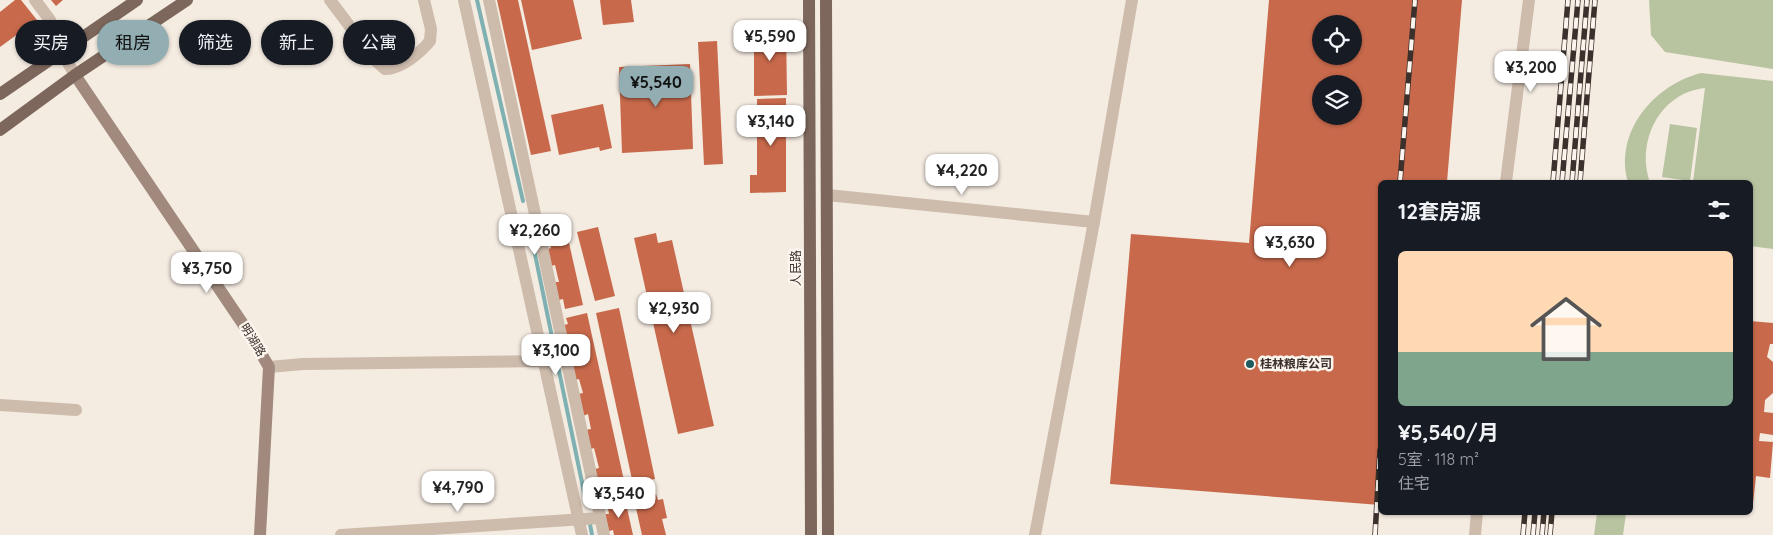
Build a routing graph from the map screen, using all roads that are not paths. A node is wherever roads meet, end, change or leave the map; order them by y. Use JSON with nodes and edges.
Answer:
{"nodes":[{"id":1,"x":35,"y":0,"type":"edge"},
{"id":2,"x":137,"y":0,"type":"edge"},
{"id":3,"x":187,"y":0,"type":"edge"},
{"id":4,"x":330,"y":0,"type":"edge"},
{"id":5,"x":424,"y":0,"type":"edge"},
{"id":6,"x":464,"y":0,"type":"edge"},
{"id":7,"x":489,"y":0,"type":"edge"},
{"id":8,"x":809,"y":0,"type":"edge"},
{"id":9,"x":826,"y":0,"type":"edge"},
{"id":10,"x":1132,"y":0,"type":"edge"},
{"id":11,"x":1528,"y":0,"type":"edge"},
{"id":12,"x":50,"y":20,"type":"edge"},
{"id":13,"x":87,"y":34,"type":"edge"},
{"id":14,"x":41,"y":65,"type":"edge"},
{"id":15,"x":69,"y":65,"type":"edge"},
{"id":16,"x":75,"y":75,"type":"junction"},
{"id":17,"x":0,"y":94,"type":"edge"},
{"id":18,"x":0,"y":130,"type":"edge"},
{"id":19,"x":1506,"y":180,"type":"edge"},
{"id":20,"x":827,"y":195,"type":"junction"},
{"id":21,"x":536,"y":211,"type":"junction"},
{"id":22,"x":513,"y":216,"type":"junction"},
{"id":23,"x":1094,"y":222,"type":"junction"},
{"id":24,"x":543,"y":361,"type":"junction"},
{"id":25,"x":270,"y":367,"type":"junction"},
{"id":26,"x":0,"y":405,"type":"edge"},
{"id":27,"x":76,"y":410,"type":"dead end"},
{"id":28,"x":1477,"y":515,"type":"edge"},
{"id":29,"x":578,"y":518,"type":"junction"},
{"id":30,"x":600,"y":518,"type":"junction"},
{"id":31,"x":260,"y":535,"type":"edge"},
{"id":32,"x":340,"y":535,"type":"edge"},
{"id":33,"x":582,"y":535,"type":"edge"},
{"id":34,"x":604,"y":535,"type":"edge"},
{"id":35,"x":810,"y":535,"type":"edge"},
{"id":36,"x":828,"y":535,"type":"edge"},
{"id":37,"x":1035,"y":535,"type":"edge"},
{"id":38,"x":1475,"y":535,"type":"edge"}],
"edges":[{"from":1,"to":12,"type":"street"},
{"from":2,"to":13,"type":"main road"},
{"from":3,"to":16,"type":"main road"},
{"from":4,"to":5,"type":"street"},
{"from":6,"to":22,"type":"street"},
{"from":7,"to":21,"type":"street"},
{"from":8,"to":35,"type":"main road","name":"人民路"},
{"from":9,"to":20,"type":"main road"},
{"from":10,"to":23,"type":"street"},
{"from":11,"to":19,"type":"street"},
{"from":14,"to":17,"type":"main road"},
{"from":15,"to":16,"type":"street"},
{"from":16,"to":18,"type":"main road"},
{"from":16,"to":25,"type":"street","name":"明湖路"},
{"from":20,"to":23,"type":"street"},
{"from":20,"to":36,"type":"main road"},
{"from":21,"to":22,"type":"street"},
{"from":21,"to":30,"type":"street"},
{"from":22,"to":24,"type":"street"},
{"from":23,"to":37,"type":"street"},
{"from":24,"to":25,"type":"street"},
{"from":24,"to":29,"type":"street"},
{"from":25,"to":31,"type":"street","name":"明湖路"},
{"from":26,"to":27,"type":"street"},
{"from":28,"to":38,"type":"street"},
{"from":29,"to":30,"type":"street"},
{"from":29,"to":32,"type":"street"},
{"from":29,"to":33,"type":"street"},
{"from":30,"to":34,"type":"street"}]}
